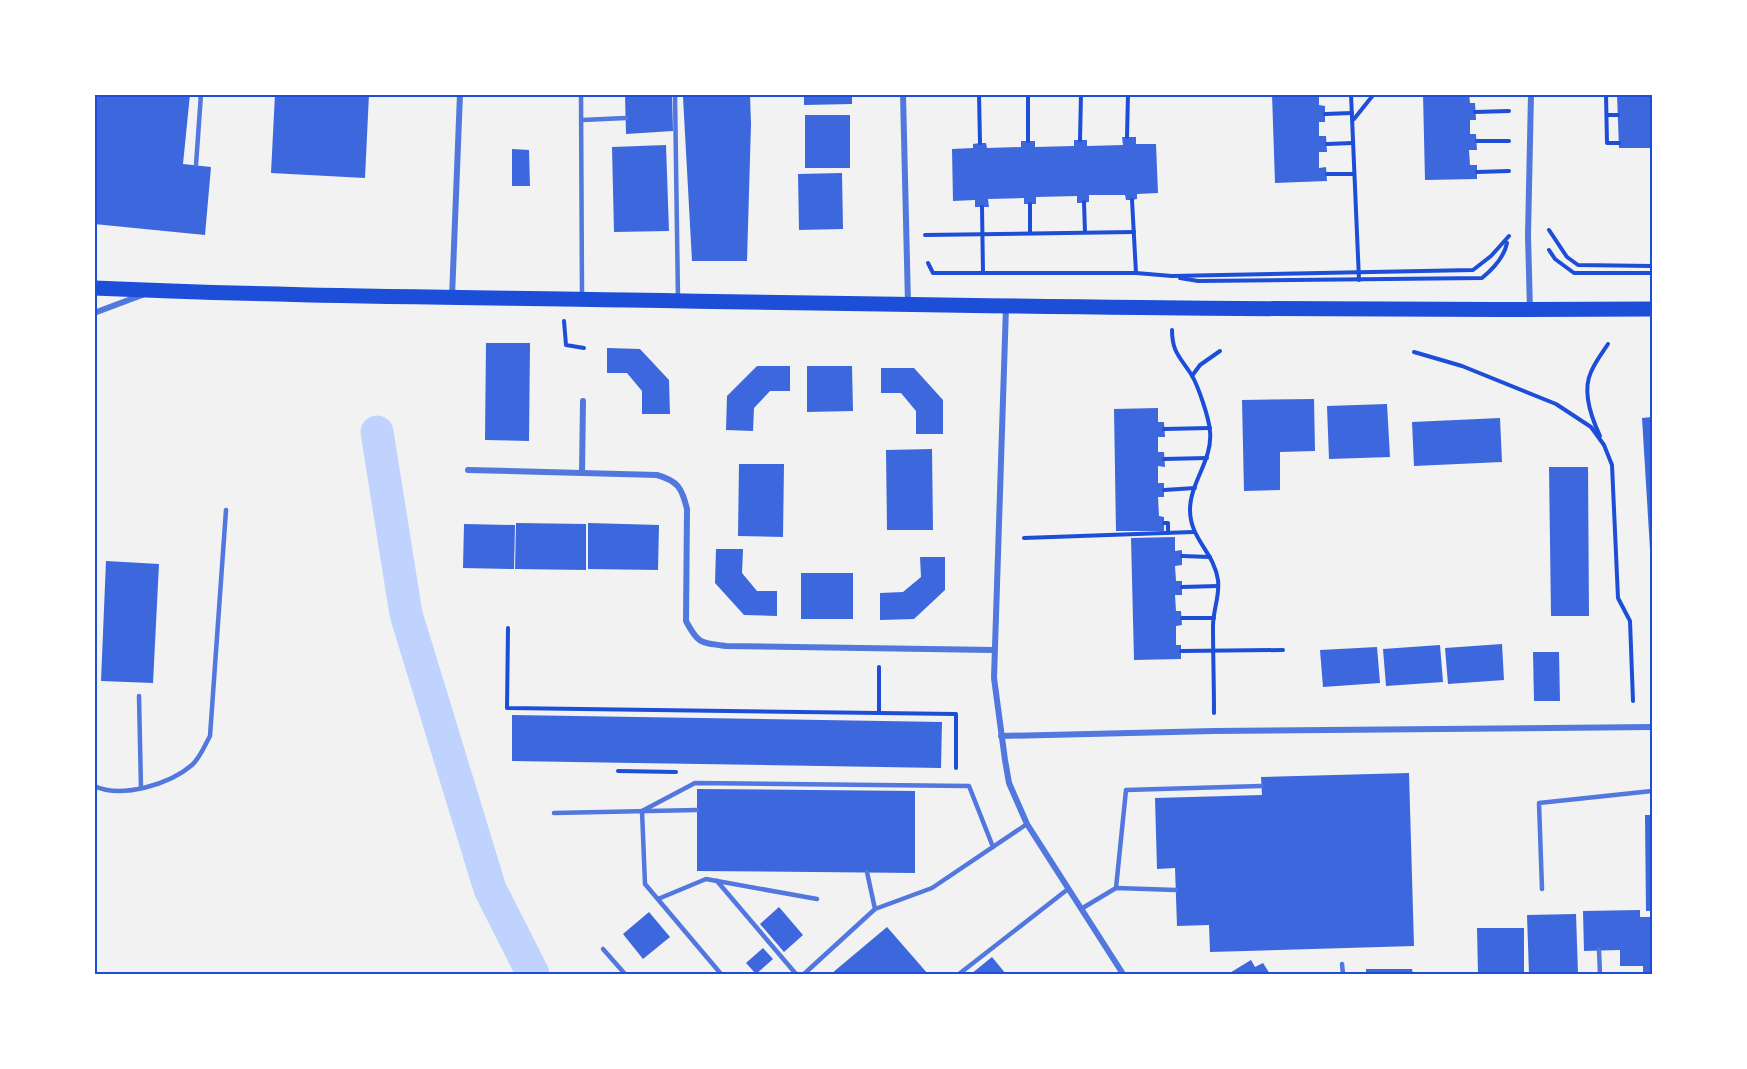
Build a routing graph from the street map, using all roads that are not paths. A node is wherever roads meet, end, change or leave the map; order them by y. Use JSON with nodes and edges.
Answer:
{"nodes":[{"id":1,"x":201,"y":94,"type":"edge"},
{"id":2,"x":459,"y":94,"type":"edge"},
{"id":3,"x":581,"y":94,"type":"edge"},
{"id":4,"x":675,"y":94,"type":"edge"},
{"id":5,"x":903,"y":94,"type":"edge"},
{"id":6,"x":1531,"y":94,"type":"edge"},
{"id":7,"x":626,"y":118,"type":"dead end"},
{"id":8,"x":582,"y":120,"type":"junction"},
{"id":9,"x":196,"y":165,"type":"dead end"},
{"id":10,"x":94,"y":288,"type":"edge"},
{"id":11,"x":154,"y":291,"type":"junction"},
{"id":12,"x":452,"y":297,"type":"junction"},
{"id":13,"x":582,"y":299,"type":"junction"},
{"id":14,"x":678,"y":301,"type":"junction"},
{"id":15,"x":908,"y":305,"type":"junction"},
{"id":16,"x":1006,"y":306,"type":"junction"},
{"id":17,"x":1653,"y":309,"type":"edge"},
{"id":18,"x":1530,"y":310,"type":"junction"},
{"id":19,"x":94,"y":313,"type":"edge"},
{"id":20,"x":583,"y":401,"type":"dead end"},
{"id":21,"x":468,"y":470,"type":"dead end"},
{"id":22,"x":582,"y":472,"type":"junction"},
{"id":23,"x":226,"y":510,"type":"dead end"},
{"id":24,"x":994,"y":650,"type":"junction"},
{"id":25,"x":139,"y":696,"type":"dead end"},
{"id":26,"x":1653,"y":727,"type":"edge"},
{"id":27,"x":1000,"y":736,"type":"junction"},
{"id":28,"x":94,"y":786,"type":"edge"},
{"id":29,"x":1261,"y":786,"type":"dead end"},
{"id":30,"x":141,"y":788,"type":"junction"},
{"id":31,"x":1653,"y":791,"type":"edge"},
{"id":32,"x":697,"y":810,"type":"dead end"},
{"id":33,"x":642,"y":811,"type":"junction"},
{"id":34,"x":554,"y":813,"type":"dead end"},
{"id":35,"x":1027,"y":824,"type":"junction"},
{"id":36,"x":993,"y":847,"type":"junction"},
{"id":37,"x":867,"y":872,"type":"dead end"},
{"id":38,"x":717,"y":881,"type":"junction"},
{"id":39,"x":1116,"y":888,"type":"junction"},
{"id":40,"x":1068,"y":889,"type":"junction"},
{"id":41,"x":1542,"y":889,"type":"dead end"},
{"id":42,"x":1176,"y":890,"type":"dead end"},
{"id":43,"x":658,"y":899,"type":"junction"},
{"id":44,"x":817,"y":899,"type":"dead end"},
{"id":45,"x":875,"y":909,"type":"junction"},
{"id":46,"x":1081,"y":909,"type":"junction"},
{"id":47,"x":603,"y":949,"type":"dead end"},
{"id":48,"x":1599,"y":950,"type":"dead end"},
{"id":49,"x":1342,"y":964,"type":"dead end"},
{"id":50,"x":625,"y":975,"type":"edge"},
{"id":51,"x":721,"y":975,"type":"edge"},
{"id":52,"x":796,"y":975,"type":"edge"},
{"id":53,"x":804,"y":975,"type":"edge"},
{"id":54,"x":959,"y":975,"type":"edge"},
{"id":55,"x":1123,"y":975,"type":"edge"},
{"id":56,"x":1343,"y":975,"type":"edge"},
{"id":57,"x":1600,"y":975,"type":"edge"}],
"edges":[{"from":1,"to":9,"type":"lane"},
{"from":2,"to":12,"type":"street"},
{"from":3,"to":8,"type":"lane"},
{"from":4,"to":14,"type":"lane"},
{"from":5,"to":15,"type":"street"},
{"from":6,"to":18,"type":"street"},
{"from":7,"to":8,"type":"lane"},
{"from":8,"to":13,"type":"lane"},
{"from":10,"to":11,"type":"main road"},
{"from":11,"to":12,"type":"main road"},
{"from":11,"to":19,"type":"street"},
{"from":12,"to":13,"type":"main road"},
{"from":13,"to":14,"type":"main road"},
{"from":14,"to":15,"type":"main road"},
{"from":15,"to":16,"type":"main road"},
{"from":16,"to":18,"type":"main road"},
{"from":16,"to":24,"type":"street"},
{"from":17,"to":18,"type":"main road"},
{"from":20,"to":22,"type":"street"},
{"from":21,"to":22,"type":"street"},
{"from":22,"to":24,"type":"street"},
{"from":23,"to":30,"type":"lane"},
{"from":24,"to":27,"type":"street"},
{"from":25,"to":30,"type":"lane"},
{"from":26,"to":27,"type":"street"},
{"from":27,"to":35,"type":"street"},
{"from":28,"to":30,"type":"lane"},
{"from":29,"to":39,"type":"lane"},
{"from":31,"to":41,"type":"lane"},
{"from":32,"to":33,"type":"lane"},
{"from":33,"to":34,"type":"lane"},
{"from":33,"to":36,"type":"lane"},
{"from":33,"to":43,"type":"lane"},
{"from":35,"to":36,"type":"lane"},
{"from":35,"to":40,"type":"street"},
{"from":36,"to":45,"type":"lane"},
{"from":37,"to":45,"type":"lane"},
{"from":38,"to":43,"type":"lane"},
{"from":38,"to":44,"type":"lane"},
{"from":38,"to":52,"type":"lane"},
{"from":39,"to":42,"type":"lane"},
{"from":39,"to":46,"type":"lane"},
{"from":40,"to":46,"type":"street"},
{"from":40,"to":54,"type":"lane"},
{"from":43,"to":51,"type":"lane"},
{"from":45,"to":53,"type":"lane"},
{"from":46,"to":55,"type":"street"},
{"from":47,"to":50,"type":"lane"},
{"from":48,"to":57,"type":"lane"},
{"from":49,"to":56,"type":"lane"}]}
